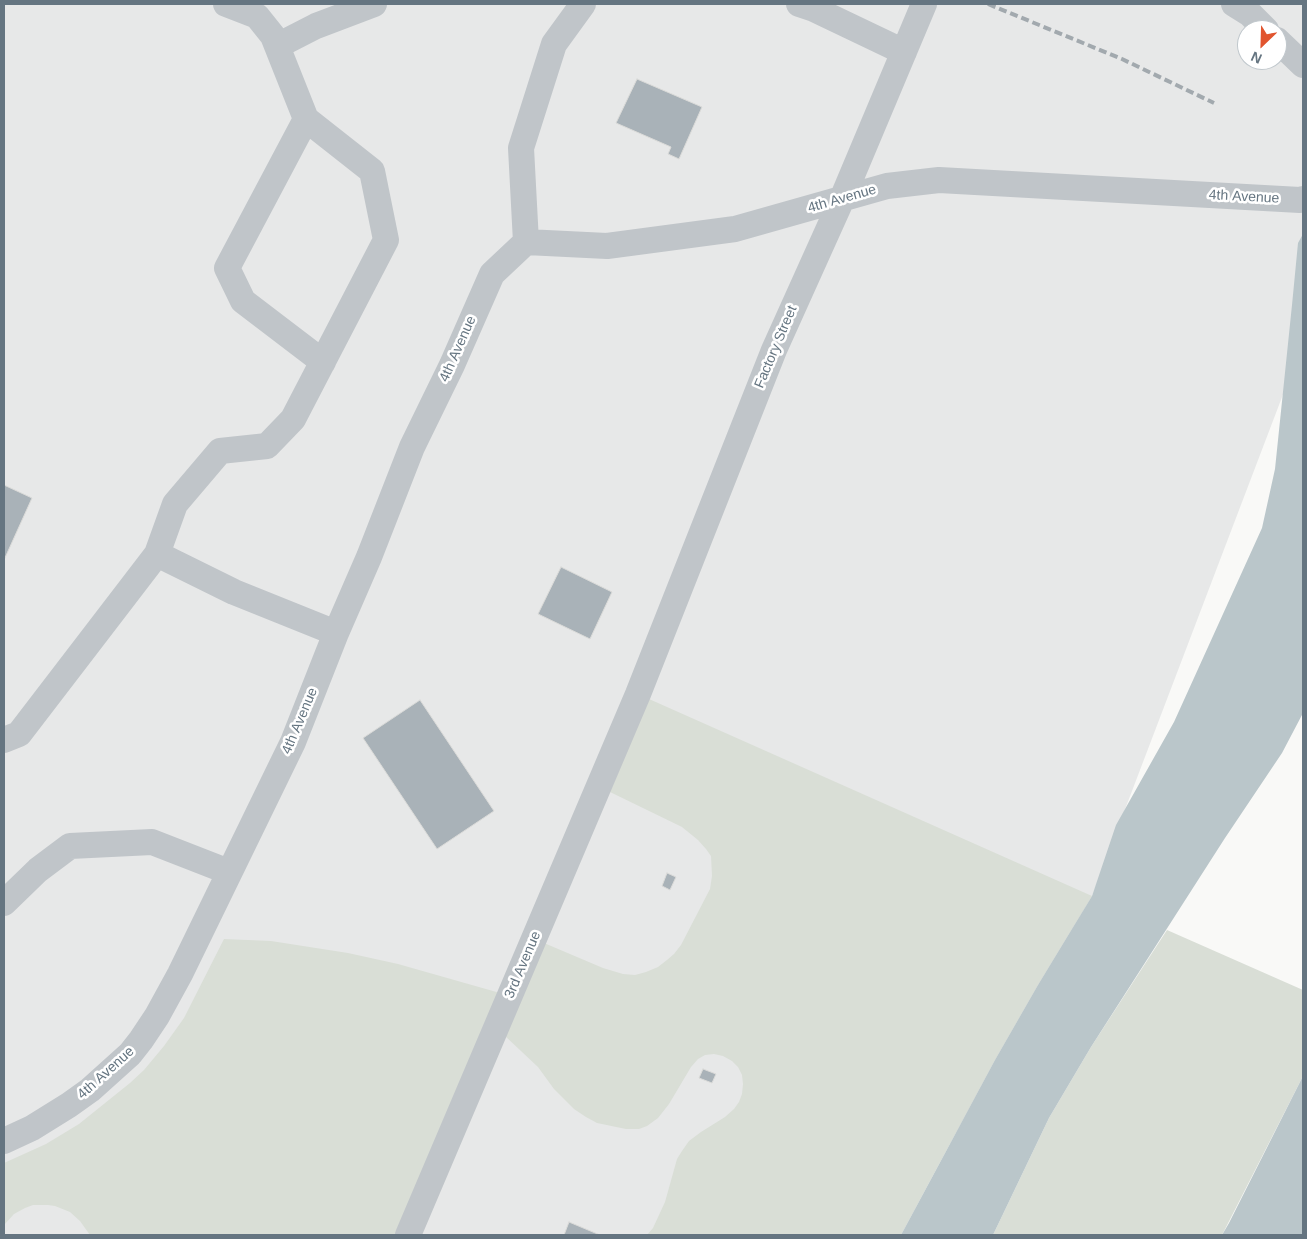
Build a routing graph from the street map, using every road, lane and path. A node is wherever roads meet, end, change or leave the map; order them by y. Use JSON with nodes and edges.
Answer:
{"nodes":[{"id":1,"x":226,"y":4,"type":"edge"},
{"id":2,"x":374,"y":4,"type":"edge"},
{"id":3,"x":583,"y":4,"type":"edge"},
{"id":4,"x":799,"y":4,"type":"edge"},
{"id":5,"x":924,"y":4,"type":"edge"},
{"id":6,"x":1234,"y":4,"type":"edge"},
{"id":7,"x":1256,"y":20,"type":"edge"},
{"id":8,"x":278,"y":46,"type":"junction"},
{"id":9,"x":1287,"y":50,"type":"edge"},
{"id":10,"x":904,"y":52,"type":"junction"},
{"id":11,"x":1303,"y":65,"type":"edge"},
{"id":12,"x":306,"y":119,"type":"junction"},
{"id":13,"x":842,"y":199,"type":"junction"},
{"id":14,"x":1303,"y":199,"type":"edge"},
{"id":15,"x":526,"y":242,"type":"junction"},
{"id":16,"x":323,"y":362,"type":"junction"},
{"id":17,"x":157,"y":554,"type":"junction"},
{"id":18,"x":336,"y":633,"type":"junction"},
{"id":19,"x":638,"y":694,"type":"joint"},
{"id":20,"x":4,"y":740,"type":"edge"},
{"id":21,"x":229,"y":872,"type":"junction"},
{"id":22,"x":4,"y":903,"type":"edge"},
{"id":23,"x":13,"y":1137,"type":"edge"},
{"id":24,"x":408,"y":1235,"type":"edge"}],
"edges":[{"from":1,"to":8,"type":"street"},
{"from":2,"to":8,"type":"street"},
{"from":3,"to":15,"type":"street"},
{"from":4,"to":10,"type":"street"},
{"from":5,"to":10,"type":"street","name":"Factory Street"},
{"from":6,"to":7,"type":"street"},
{"from":8,"to":12,"type":"street"},
{"from":9,"to":11,"type":"street"},
{"from":10,"to":13,"type":"street","name":"Factory Street"},
{"from":12,"to":16,"type":"street"},
{"from":12,"to":16,"type":"street"},
{"from":13,"to":14,"type":"street","name":"4th Avenue"},
{"from":13,"to":15,"type":"street","name":"4th Avenue"},
{"from":13,"to":19,"type":"street","name":"Factory Street"},
{"from":15,"to":18,"type":"street","name":"4th Avenue"},
{"from":16,"to":17,"type":"street"},
{"from":17,"to":18,"type":"street"},
{"from":17,"to":20,"type":"street"},
{"from":18,"to":21,"type":"street","name":"4th Avenue"},
{"from":19,"to":24,"type":"street","name":"3rd Avenue"},
{"from":21,"to":22,"type":"street"},
{"from":21,"to":23,"type":"street","name":"4th Avenue"}]}
